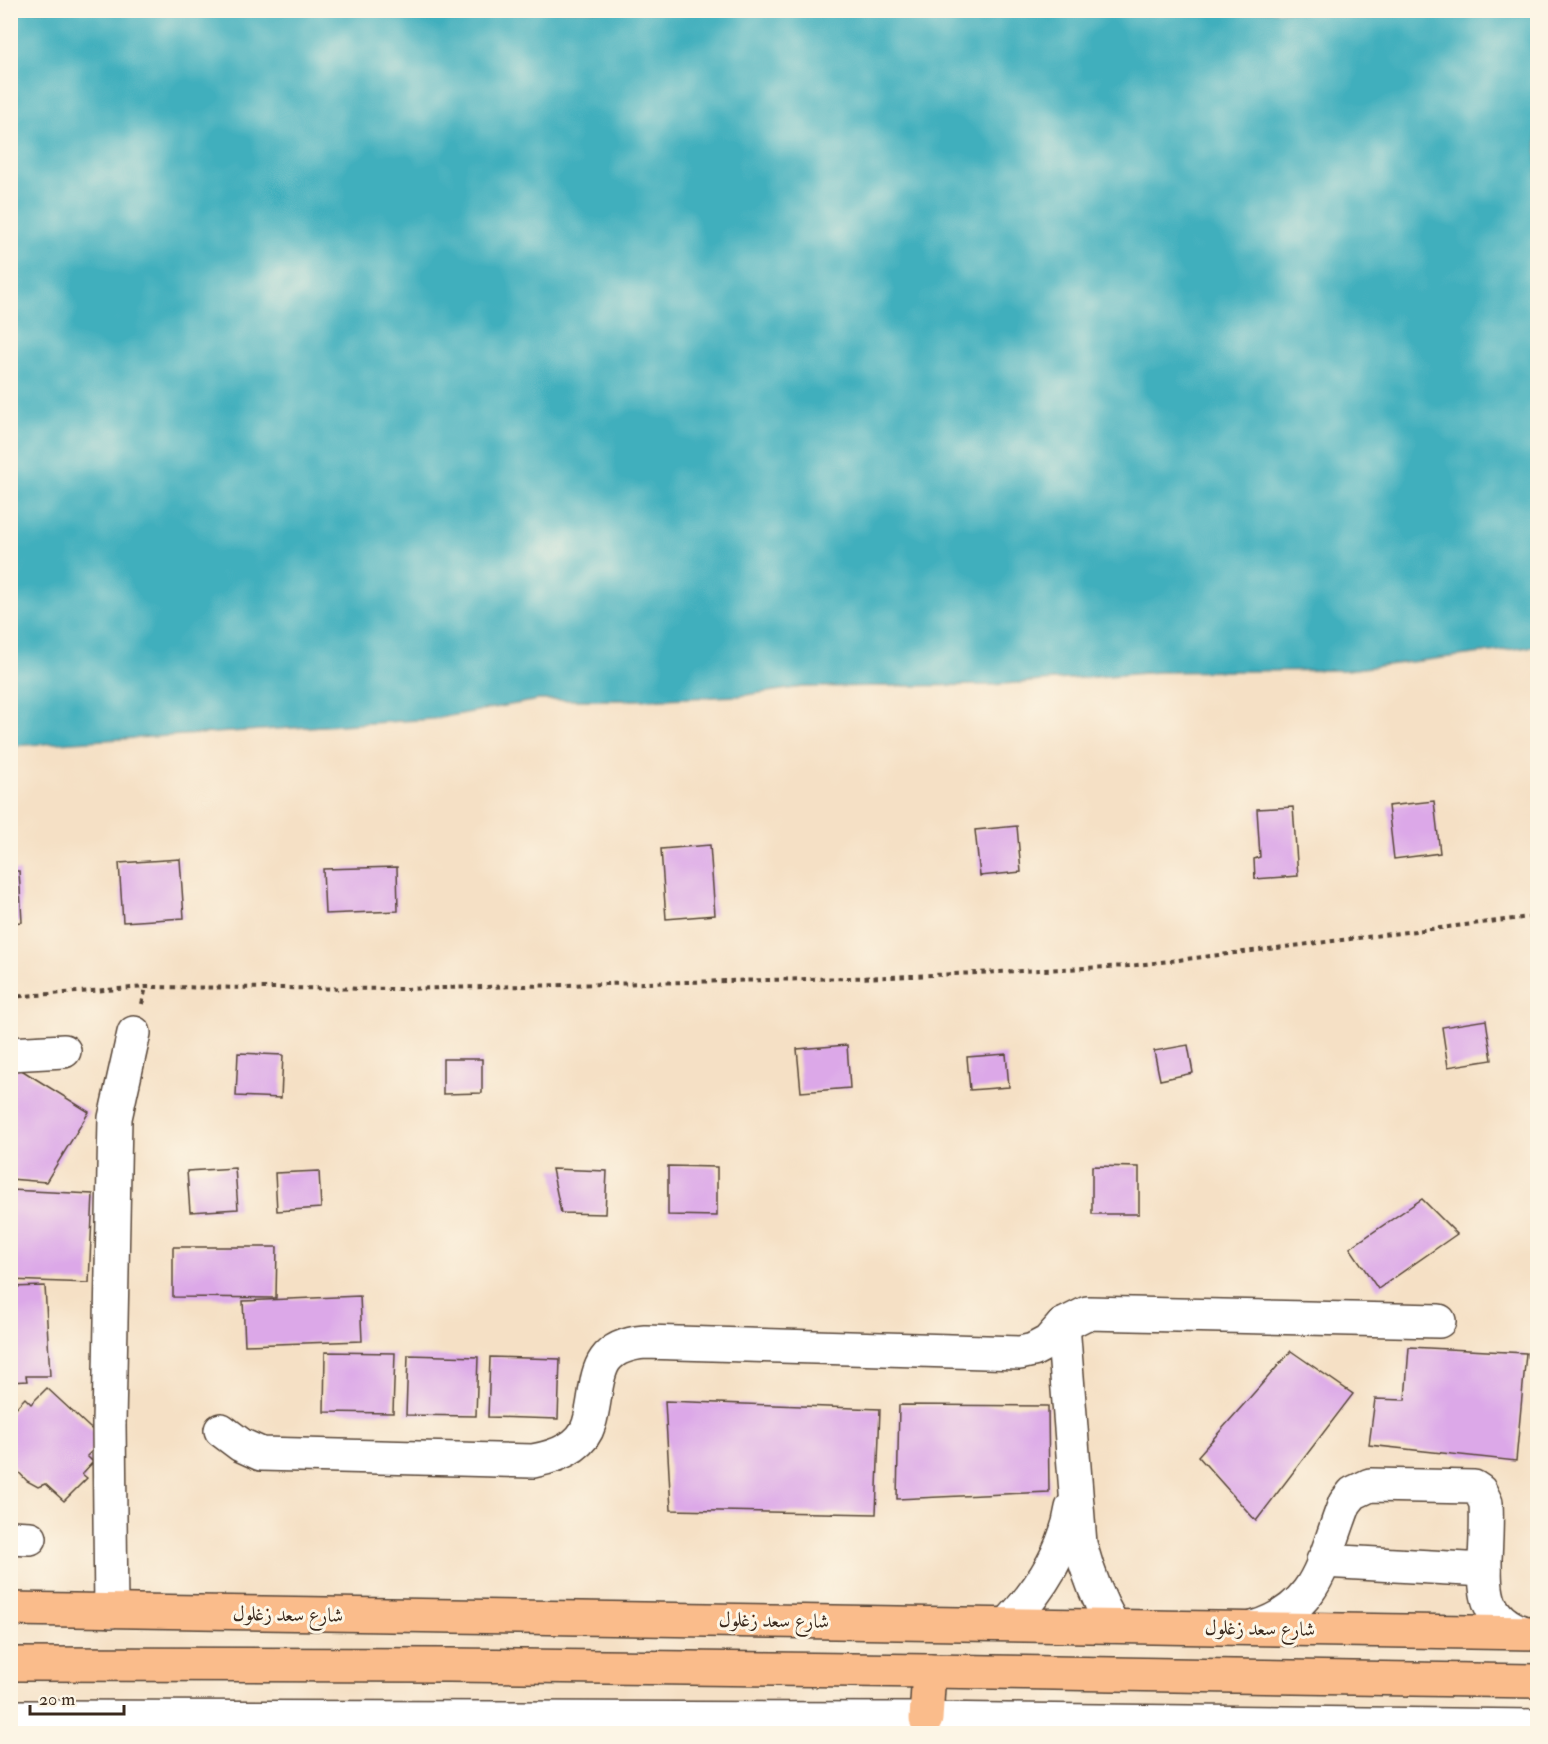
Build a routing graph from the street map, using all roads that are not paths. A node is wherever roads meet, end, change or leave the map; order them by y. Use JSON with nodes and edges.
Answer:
{"nodes":[{"id":1,"x":134,"y":1034,"type":"dead end"},
{"id":2,"x":64,"y":1051,"type":"dead end"},
{"id":3,"x":10,"y":1054,"type":"edge"},
{"id":4,"x":1438,"y":1321,"type":"dead end"},
{"id":5,"x":1063,"y":1325,"type":"junction"},
{"id":6,"x":221,"y":1430,"type":"dead end"},
{"id":7,"x":1074,"y":1486,"type":"junction"},
{"id":8,"x":1323,"y":1561,"type":"junction"},
{"id":9,"x":1485,"y":1570,"type":"junction"},
{"id":10,"x":10,"y":1609,"type":"edge"},
{"id":11,"x":111,"y":1611,"type":"junction"},
{"id":12,"x":450,"y":1616,"type":"junction"},
{"id":13,"x":1009,"y":1623,"type":"junction"},
{"id":14,"x":1113,"y":1626,"type":"junction"},
{"id":15,"x":1252,"y":1628,"type":"junction"},
{"id":16,"x":1529,"y":1632,"type":"edge"},
{"id":17,"x":10,"y":1664,"type":"edge"},
{"id":18,"x":449,"y":1665,"type":"junction"},
{"id":19,"x":929,"y":1671,"type":"junction"},
{"id":20,"x":1538,"y":1682,"type":"edge"},
{"id":21,"x":10,"y":1717,"type":"edge"},
{"id":22,"x":926,"y":1719,"type":"junction"},
{"id":23,"x":1538,"y":1726,"type":"edge"}],
"edges":[{"from":1,"to":11,"type":"street"},
{"from":2,"to":3,"type":"street"},
{"from":4,"to":5,"type":"street"},
{"from":5,"to":6,"type":"street"},
{"from":5,"to":7,"type":"street"},
{"from":7,"to":13,"type":"street"},
{"from":7,"to":14,"type":"street"},
{"from":8,"to":9,"type":"street"},
{"from":8,"to":9,"type":"street"},
{"from":8,"to":15,"type":"street"},
{"from":9,"to":16,"type":"street"},
{"from":10,"to":11,"type":"main road","name":"شارع سعد زغلول"},
{"from":11,"to":12,"type":"main road","name":"شارع سعد زغلول"},
{"from":12,"to":13,"type":"main road","name":"شارع سعد زغلول"},
{"from":12,"to":18,"type":"main road"},
{"from":13,"to":14,"type":"main road","name":"شارع سعد زغلول"},
{"from":14,"to":15,"type":"main road","name":"شارع سعد زغلول"},
{"from":15,"to":16,"type":"main road","name":"شارع سعد زغلول"},
{"from":17,"to":18,"type":"main road"},
{"from":18,"to":19,"type":"main road"},
{"from":19,"to":20,"type":"main road"},
{"from":19,"to":22,"type":"main road"},
{"from":21,"to":22,"type":"street"},
{"from":22,"to":23,"type":"street"}]}
